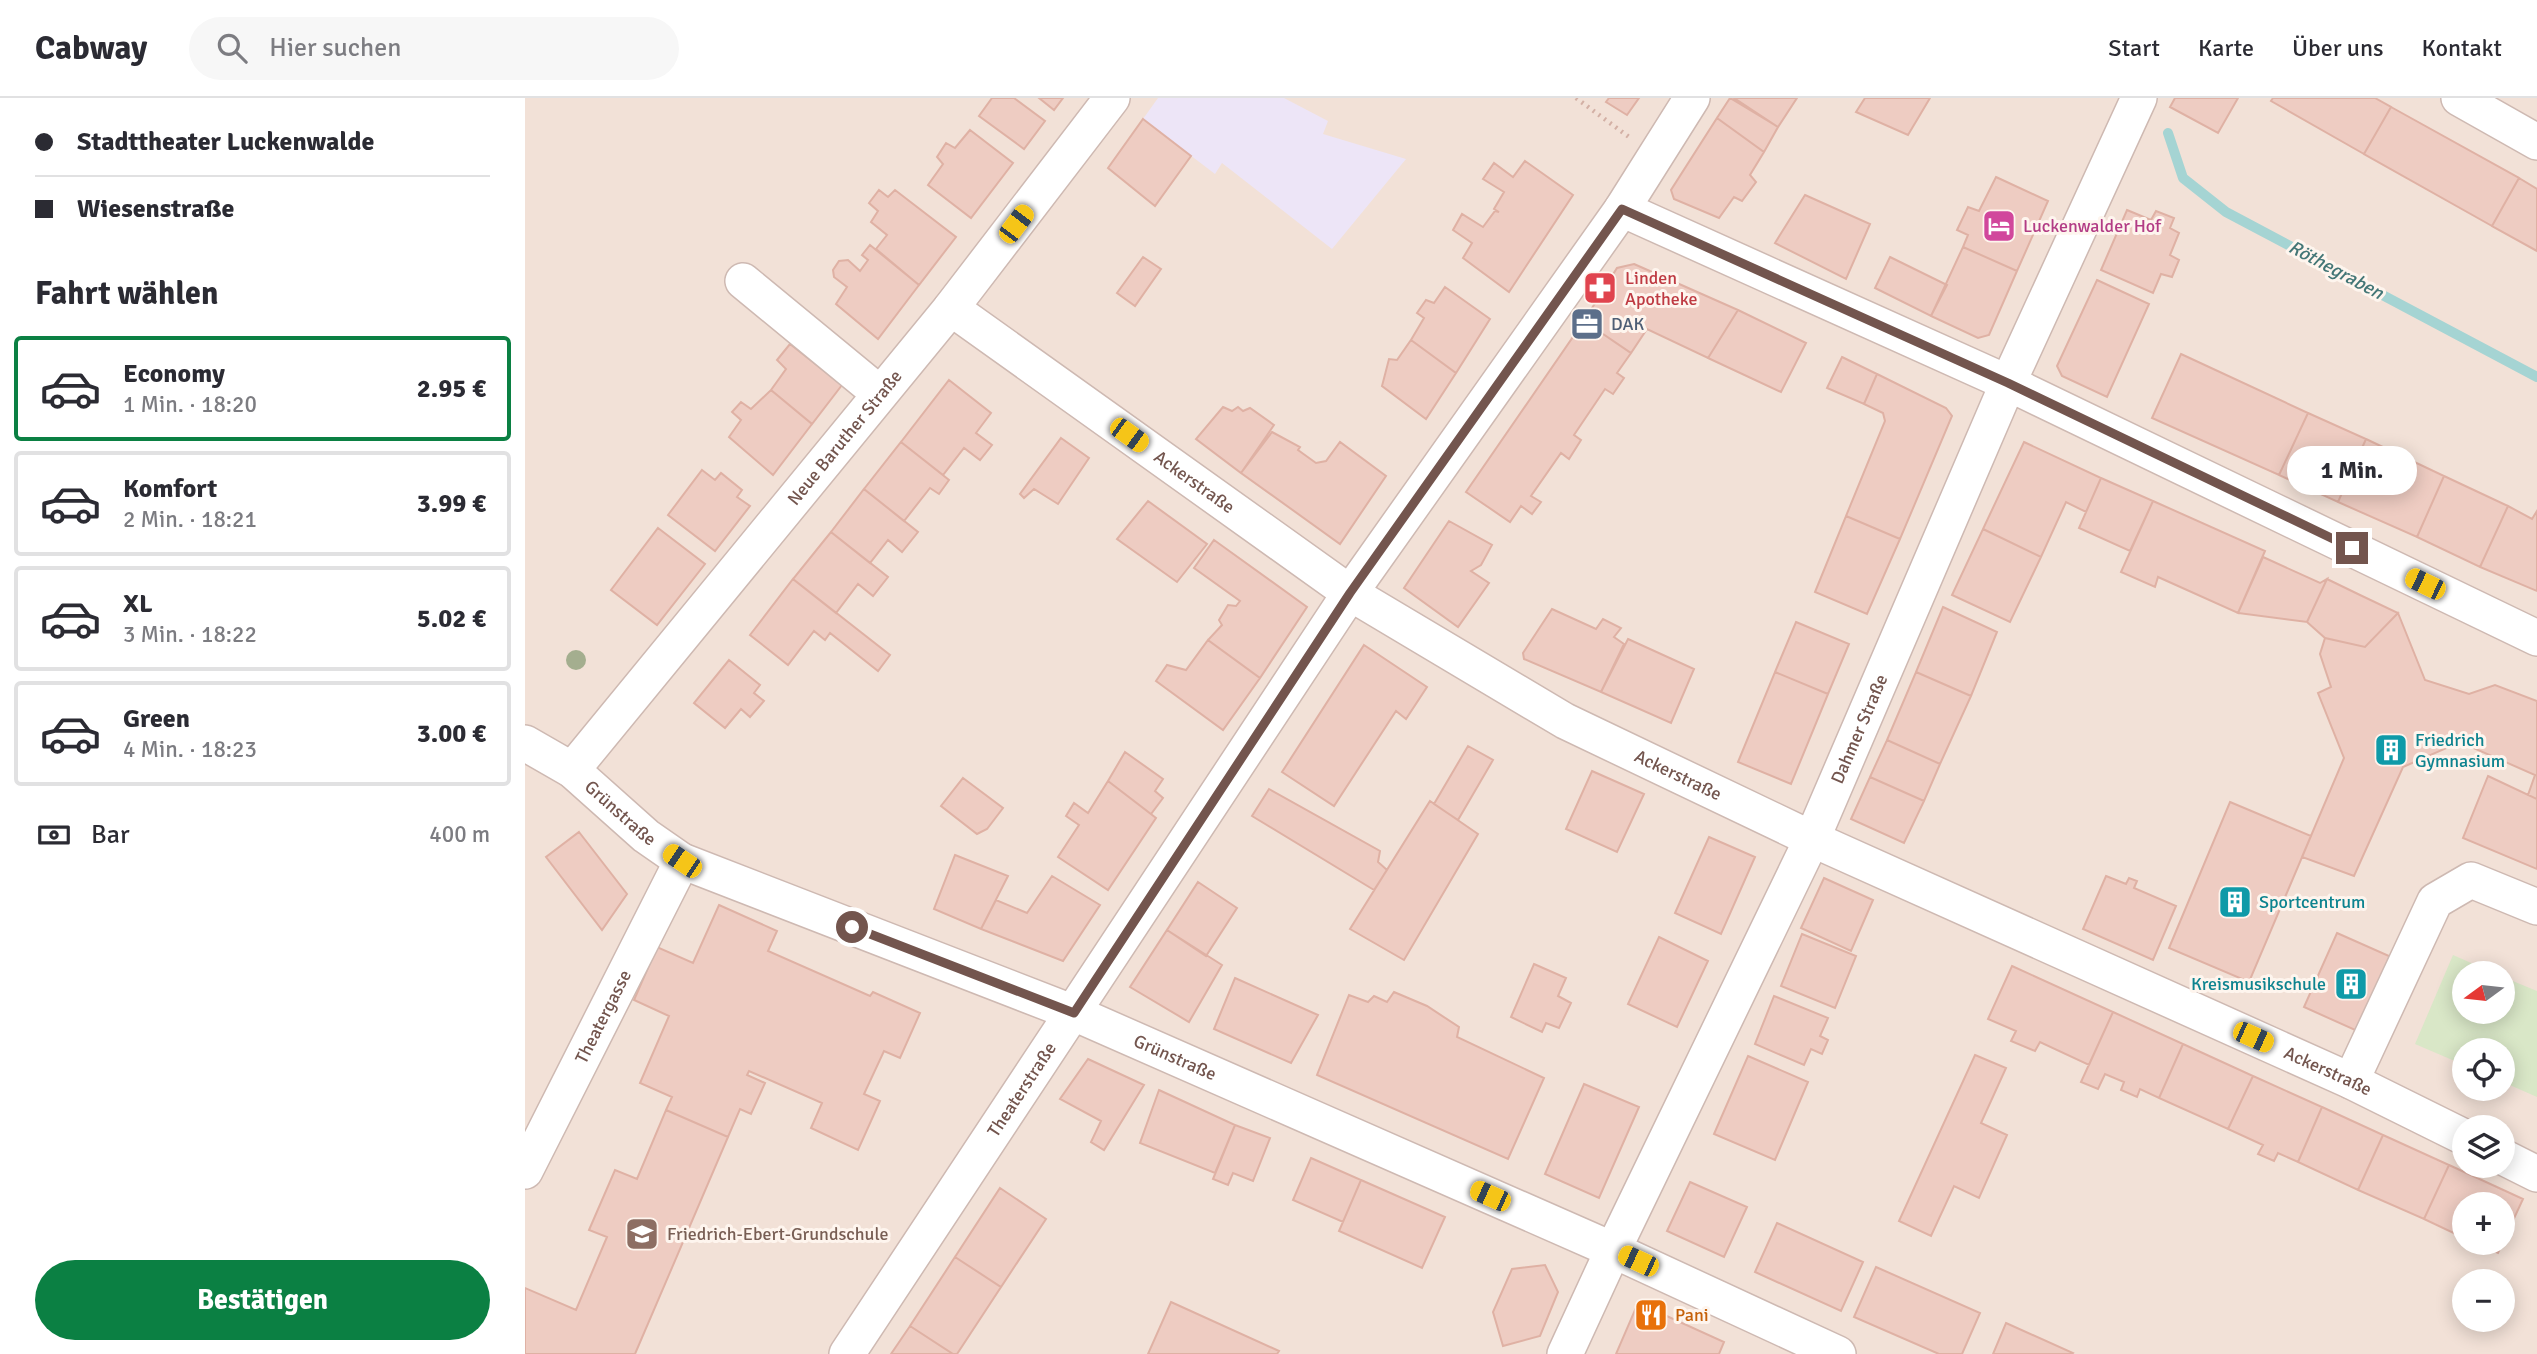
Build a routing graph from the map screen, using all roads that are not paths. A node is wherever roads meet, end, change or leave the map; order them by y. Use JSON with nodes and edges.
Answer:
{"nodes":[{"id":1,"x":1112,"y":98,"type":"edge"},
{"id":2,"x":1692,"y":98,"type":"edge"},
{"id":3,"x":2139,"y":98,"type":"edge"},
{"id":4,"x":2459,"y":98,"type":"edge"},
{"id":5,"x":2535,"y":137,"type":"edge"},
{"id":6,"x":1622,"y":209,"type":"junction"},
{"id":7,"x":743,"y":281,"type":"dead end"},
{"id":8,"x":951,"y":308,"type":"junction"},
{"id":9,"x":2008,"y":383,"type":"junction"},
{"id":10,"x":879,"y":393,"type":"junction"},
{"id":11,"x":1350,"y":593,"type":"junction"},
{"id":12,"x":2537,"y":638,"type":"edge"},
{"id":13,"x":525,"y":743,"type":"edge"},
{"id":14,"x":572,"y":770,"type":"junction"},
{"id":15,"x":1812,"y":839,"type":"junction"},
{"id":16,"x":682,"y":861,"type":"junction"},
{"id":17,"x":2537,"y":907,"type":"edge"},
{"id":18,"x":1074,"y":1013,"type":"junction"},
{"id":19,"x":2351,"y":1081,"type":"junction"},
{"id":20,"x":2452,"y":1131,"type":"edge"},
{"id":21,"x":2515,"y":1163,"type":"edge"},
{"id":22,"x":525,"y":1171,"type":"edge"},
{"id":23,"x":2537,"y":1174,"type":"edge"},
{"id":24,"x":1613,"y":1250,"type":"junction"},
{"id":25,"x":847,"y":1354,"type":"edge"},
{"id":26,"x":1565,"y":1354,"type":"edge"},
{"id":27,"x":1838,"y":1354,"type":"edge"}],
"edges":[{"from":1,"to":8,"type":"street","name":"Neue Baruther Straße"},
{"from":2,"to":6,"type":"street","name":"Theaterstraße"},
{"from":3,"to":9,"type":"street","name":"Dahmer Straße"},
{"from":4,"to":5,"type":"street"},
{"from":6,"to":9,"type":"street"},
{"from":6,"to":11,"type":"street","name":"Theaterstraße"},
{"from":7,"to":10,"type":"street"},
{"from":8,"to":10,"type":"street","name":"Neue Baruther Straße"},
{"from":8,"to":11,"type":"street","name":"Ackerstraße"},
{"from":9,"to":12,"type":"street"},
{"from":9,"to":15,"type":"street","name":"Dahmer Straße"},
{"from":10,"to":14,"type":"street","name":"Neue Baruther Straße"},
{"from":11,"to":15,"type":"street","name":"Ackerstraße"},
{"from":11,"to":18,"type":"street","name":"Theaterstraße"},
{"from":13,"to":14,"type":"street","name":"Grünstraße"},
{"from":14,"to":16,"type":"street","name":"Grünstraße"},
{"from":15,"to":19,"type":"street","name":"Ackerstraße"},
{"from":15,"to":24,"type":"street","name":"Dahmer Straße"},
{"from":16,"to":18,"type":"street","name":"Grünstraße"},
{"from":16,"to":22,"type":"street","name":"Theatergasse"},
{"from":17,"to":19,"type":"street"},
{"from":18,"to":24,"type":"street","name":"Grünstraße"},
{"from":18,"to":25,"type":"street","name":"Theaterstraße"},
{"from":19,"to":20,"type":"street","name":"Ackerstraße"},
{"from":21,"to":23,"type":"street"},
{"from":24,"to":26,"type":"street","name":"Dahmer Straße"},
{"from":24,"to":27,"type":"street","name":"Grünstraße"}]}
